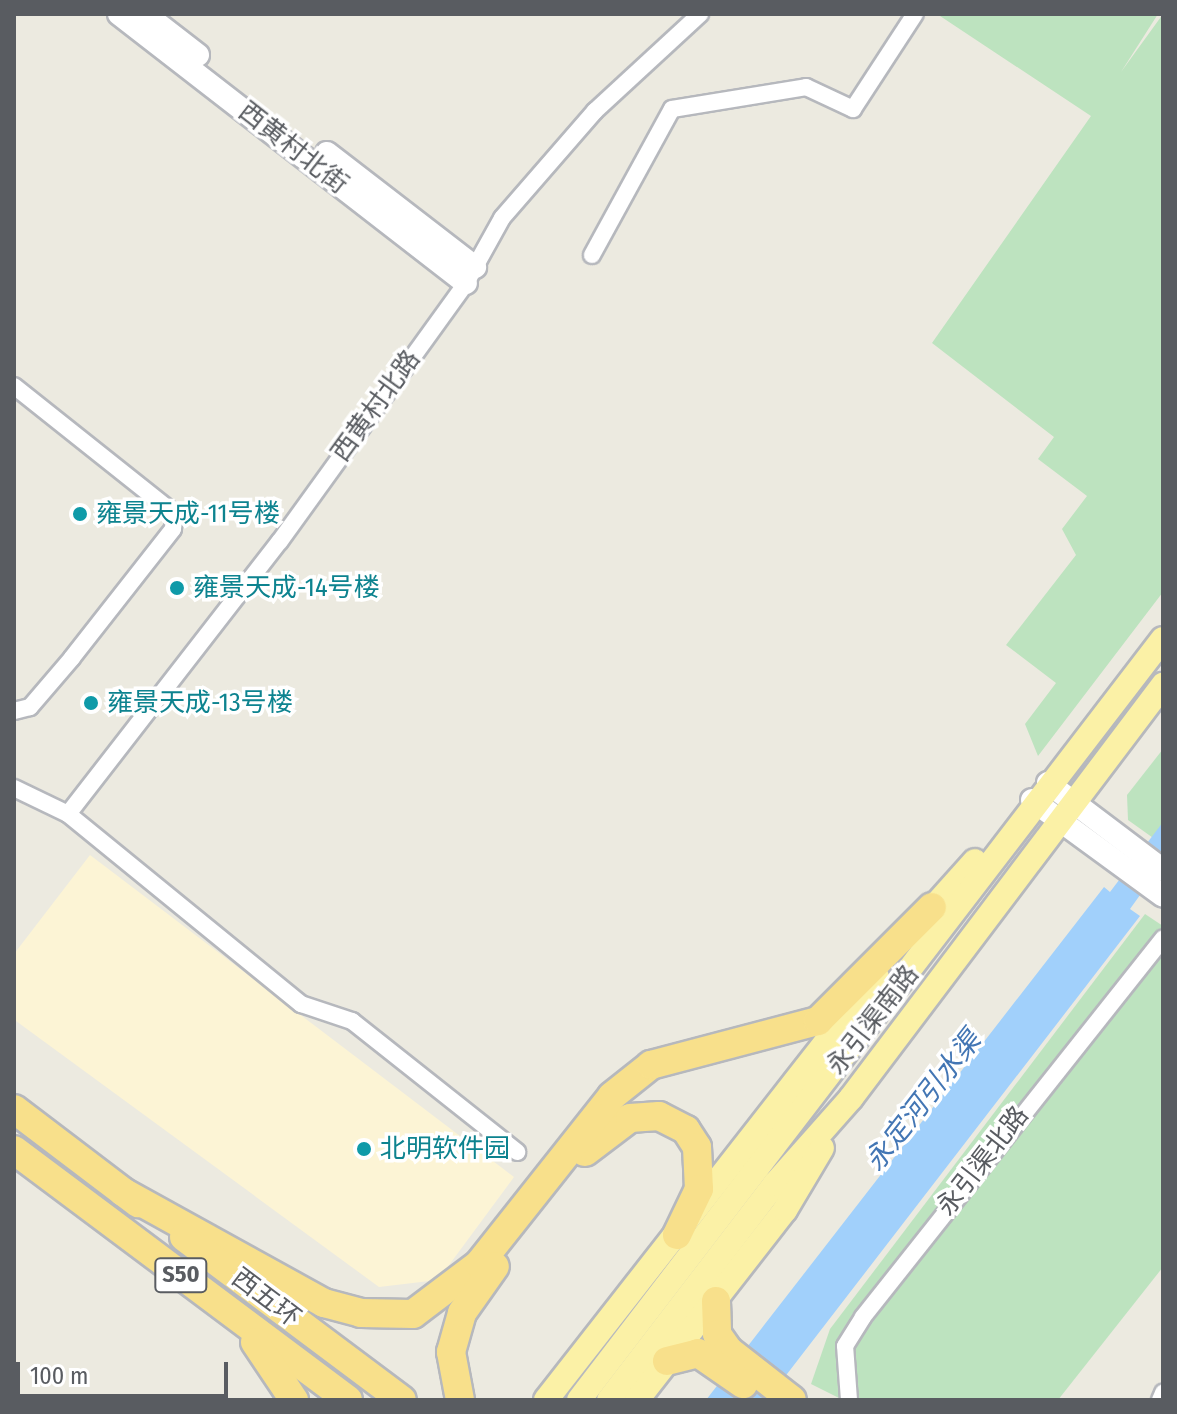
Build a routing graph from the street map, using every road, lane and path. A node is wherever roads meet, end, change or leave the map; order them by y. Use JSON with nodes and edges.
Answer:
{"nodes":[{"id":1,"x":119,"y":14,"type":"edge"},
{"id":2,"x":145,"y":14,"type":"edge"},
{"id":3,"x":700,"y":14,"type":"edge"},
{"id":4,"x":915,"y":14,"type":"edge"},
{"id":5,"x":592,"y":255,"type":"dead end"},
{"id":6,"x":470,"y":275,"type":"junction"},
{"id":7,"x":14,"y":386,"type":"edge"},
{"id":8,"x":1163,"y":639,"type":"edge"},
{"id":9,"x":1163,"y":685,"type":"edge"},
{"id":10,"x":14,"y":711,"type":"edge"},
{"id":11,"x":14,"y":788,"type":"edge"},
{"id":12,"x":1040,"y":792,"type":"junction"},
{"id":13,"x":1066,"y":812,"type":"junction"},
{"id":14,"x":68,"y":814,"type":"junction"},
{"id":15,"x":1161,"y":886,"type":"edge"},
{"id":16,"x":932,"y":907,"type":"junction"},
{"id":17,"x":1163,"y":938,"type":"edge"},
{"id":18,"x":851,"y":1098,"type":"junction"},
{"id":19,"x":14,"y":1109,"type":"edge"},
{"id":20,"x":14,"y":1150,"type":"edge"},
{"id":21,"x":517,"y":1152,"type":"dead end"},
{"id":22,"x":123,"y":1192,"type":"junction"},
{"id":23,"x":103,"y":1217,"type":"junction"},
{"id":24,"x":677,"y":1235,"type":"junction"},
{"id":25,"x":716,"y":1301,"type":"junction"},
{"id":26,"x":708,"y":1343,"type":"junction"},
{"id":27,"x":667,"y":1361,"type":"junction"},
{"id":28,"x":1163,"y":1393,"type":"edge"},
{"id":29,"x":782,"y":1399,"type":"edge"},
{"id":30,"x":294,"y":1400,"type":"edge"},
{"id":31,"x":348,"y":1400,"type":"edge"},
{"id":32,"x":402,"y":1400,"type":"edge"},
{"id":33,"x":460,"y":1400,"type":"edge"},
{"id":34,"x":546,"y":1400,"type":"edge"},
{"id":35,"x":579,"y":1400,"type":"edge"},
{"id":36,"x":609,"y":1400,"type":"edge"},
{"id":37,"x":637,"y":1400,"type":"edge"},
{"id":38,"x":849,"y":1400,"type":"edge"},
{"id":39,"x":1160,"y":1400,"type":"edge"}],
"edges":[{"from":1,"to":6,"type":"street","name":"西黄村北街"},
{"from":2,"to":6,"type":"street","name":"西黄村北街"},
{"from":3,"to":6,"type":"street","name":"西黄村北路"},
{"from":4,"to":5,"type":"street"},
{"from":6,"to":14,"type":"street","name":"西黄村北路"},
{"from":7,"to":10,"type":"street"},
{"from":8,"to":12,"type":"main road","name":"永引渠南路"},
{"from":9,"to":13,"type":"main road","name":"永引渠南路"},
{"from":11,"to":14,"type":"street"},
{"from":12,"to":13,"type":"street"},
{"from":12,"to":16,"type":"main road"},
{"from":12,"to":35,"type":"main road","name":"永引渠南路"},
{"from":13,"to":15,"type":"street"},
{"from":13,"to":15,"type":"street"},
{"from":13,"to":18,"type":"main road","name":"永引渠南路"},
{"from":14,"to":21,"type":"street"},
{"from":16,"to":22,"type":"highway"},
{"from":16,"to":24,"type":"main road"},
{"from":17,"to":38,"type":"street","name":"永引渠北路"},
{"from":18,"to":25,"type":"main road"},
{"from":18,"to":36,"type":"main road","name":"永引渠南路"},
{"from":19,"to":22,"type":"highway","name":"西五环","number":"S50"},
{"from":20,"to":23,"type":"highway","name":"西五环","number":"S50"},
{"from":22,"to":32,"type":"highway","name":"西五环","number":"S50"},
{"from":23,"to":30,"type":"highway"},
{"from":23,"to":31,"type":"highway","name":"西五环","number":"S50"},
{"from":24,"to":33,"type":"highway"},
{"from":24,"to":34,"type":"main road"},
{"from":25,"to":26,"type":"highway"},
{"from":25,"to":27,"type":"main road"},
{"from":26,"to":27,"type":"highway"},
{"from":26,"to":29,"type":"highway"},
{"from":27,"to":37,"type":"main road"},
{"from":28,"to":39,"type":"street"}]}
